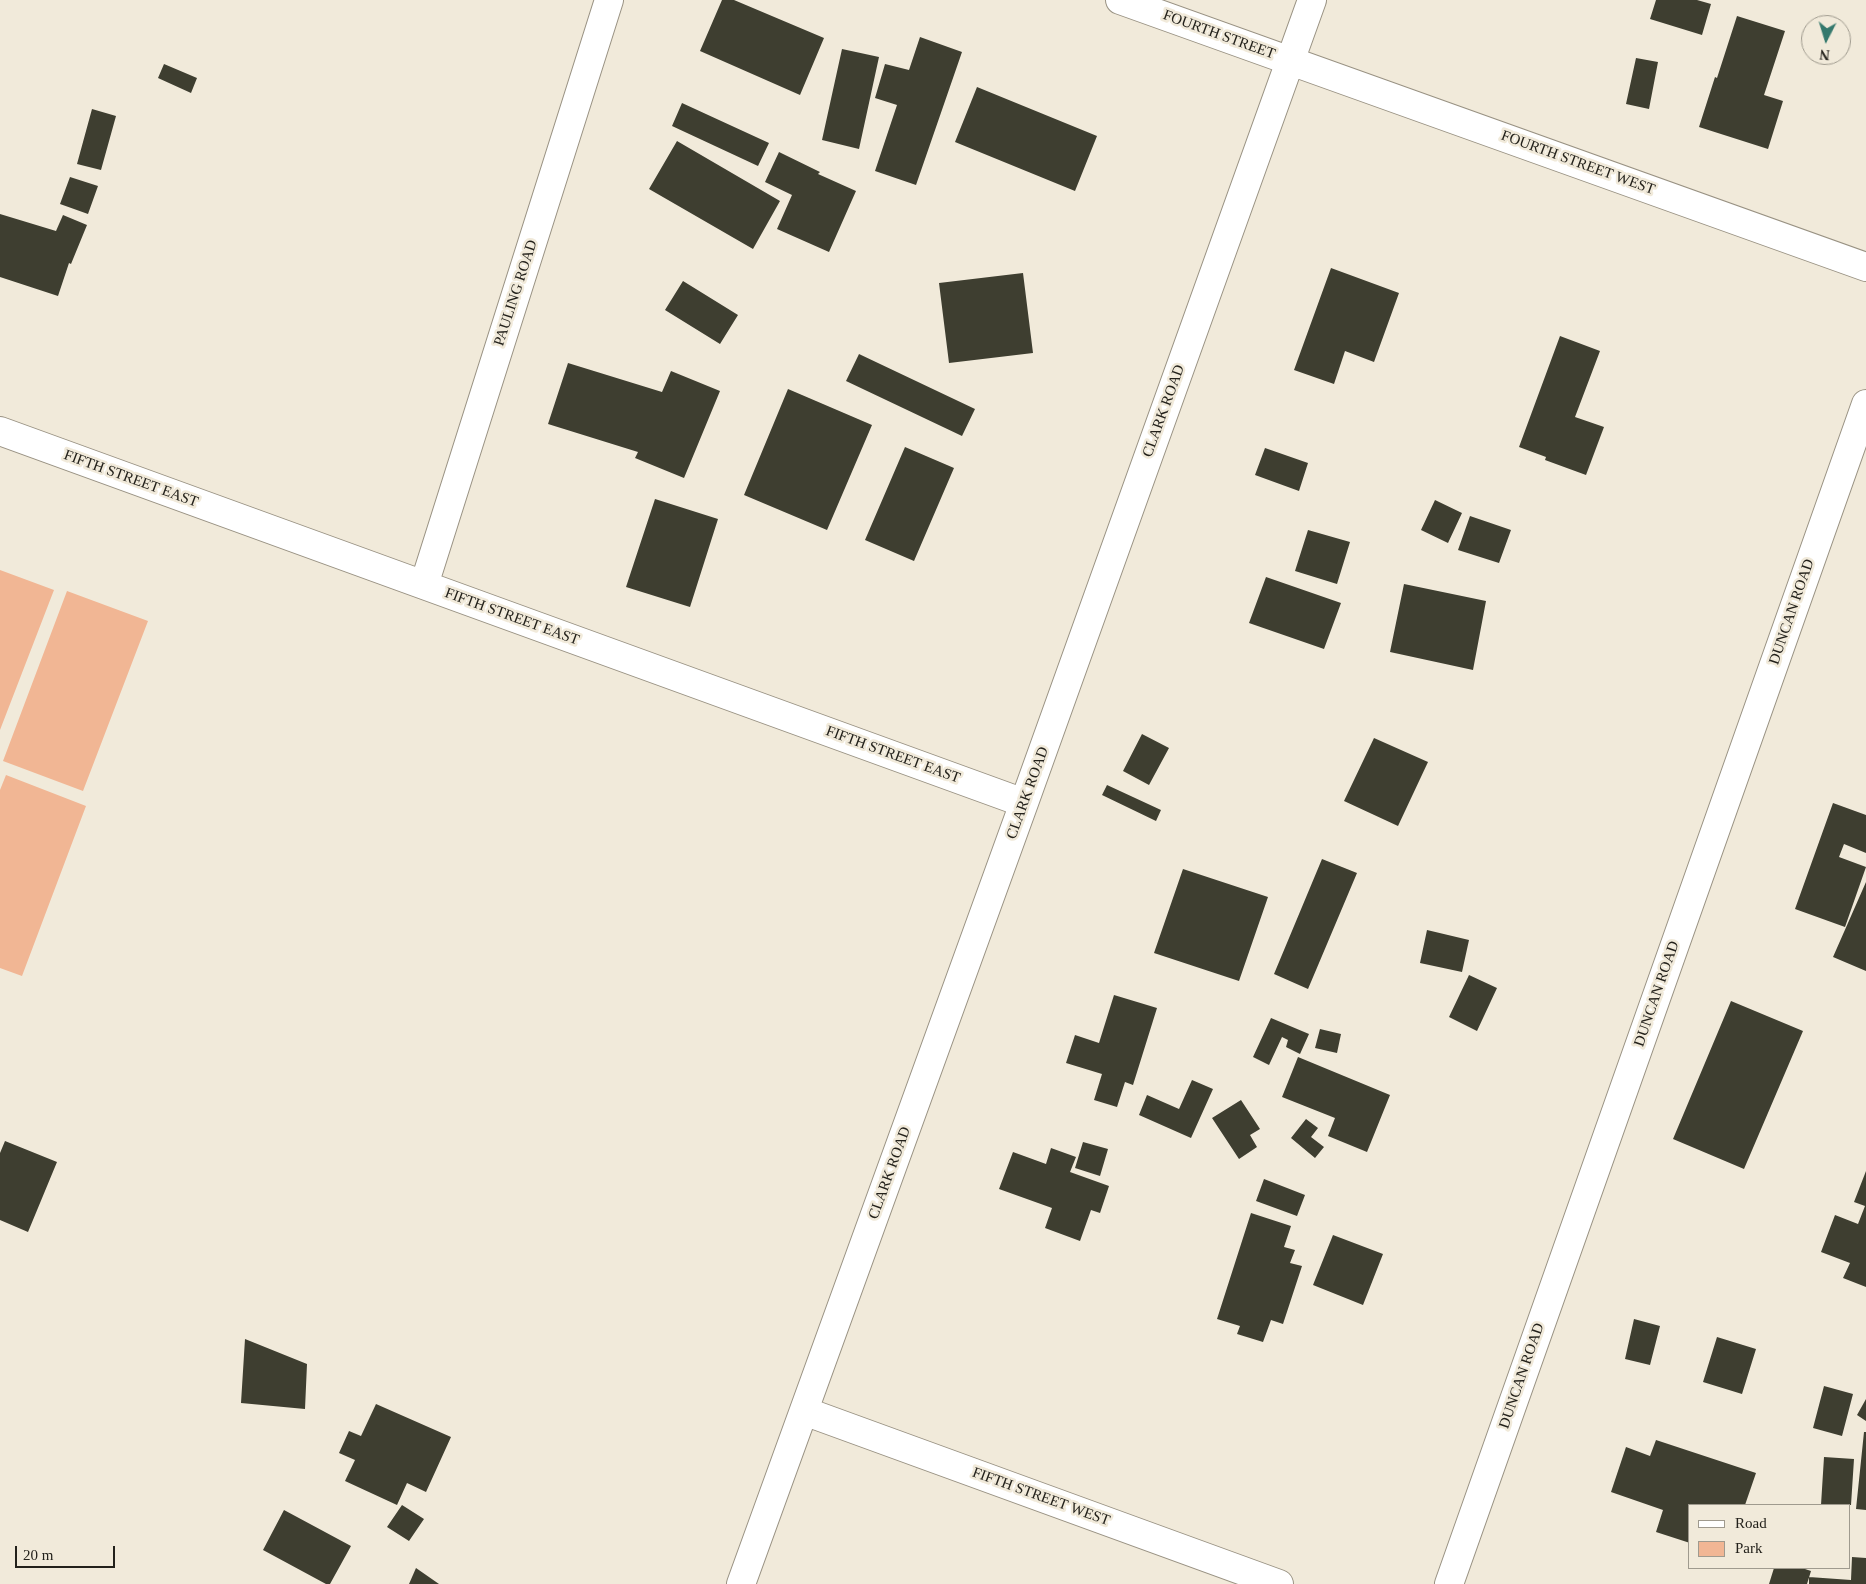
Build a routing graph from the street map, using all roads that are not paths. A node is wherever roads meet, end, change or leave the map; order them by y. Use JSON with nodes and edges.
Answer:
{"nodes":[{"id":1,"x":609,"y":0,"type":"edge"},
{"id":2,"x":1120,"y":0,"type":"edge"},
{"id":3,"x":1312,"y":0,"type":"edge"},
{"id":4,"x":1290,"y":60,"type":"junction"},
{"id":5,"x":1866,"y":267,"type":"edge"},
{"id":6,"x":1866,"y":404,"type":"edge"},
{"id":7,"x":0,"y":431,"type":"edge"},
{"id":8,"x":424,"y":585,"type":"junction"},
{"id":9,"x":1024,"y":803,"type":"junction"},
{"id":10,"x":804,"y":1410,"type":"junction"},
{"id":11,"x":741,"y":1584,"type":"edge"},
{"id":12,"x":1279,"y":1584,"type":"edge"},
{"id":13,"x":1449,"y":1584,"type":"edge"}],
"edges":[{"from":1,"to":8,"type":"street","name":"PAULING ROAD"},
{"from":2,"to":4,"type":"street","name":"FOURTH STREET"},
{"from":3,"to":4,"type":"street","name":"CLARK ROAD"},
{"from":4,"to":5,"type":"street","name":"FOURTH STREET WEST"},
{"from":4,"to":9,"type":"street","name":"CLARK ROAD"},
{"from":6,"to":13,"type":"street","name":"DUNCAN ROAD"},
{"from":7,"to":8,"type":"street","name":"FIFTH STREET EAST"},
{"from":8,"to":9,"type":"street","name":"FIFTH STREET EAST"},
{"from":9,"to":10,"type":"street","name":"CLARK ROAD"},
{"from":10,"to":11,"type":"street","name":"CLARK ROAD"},
{"from":10,"to":12,"type":"street","name":"FIFTH STREET WEST"}]}
